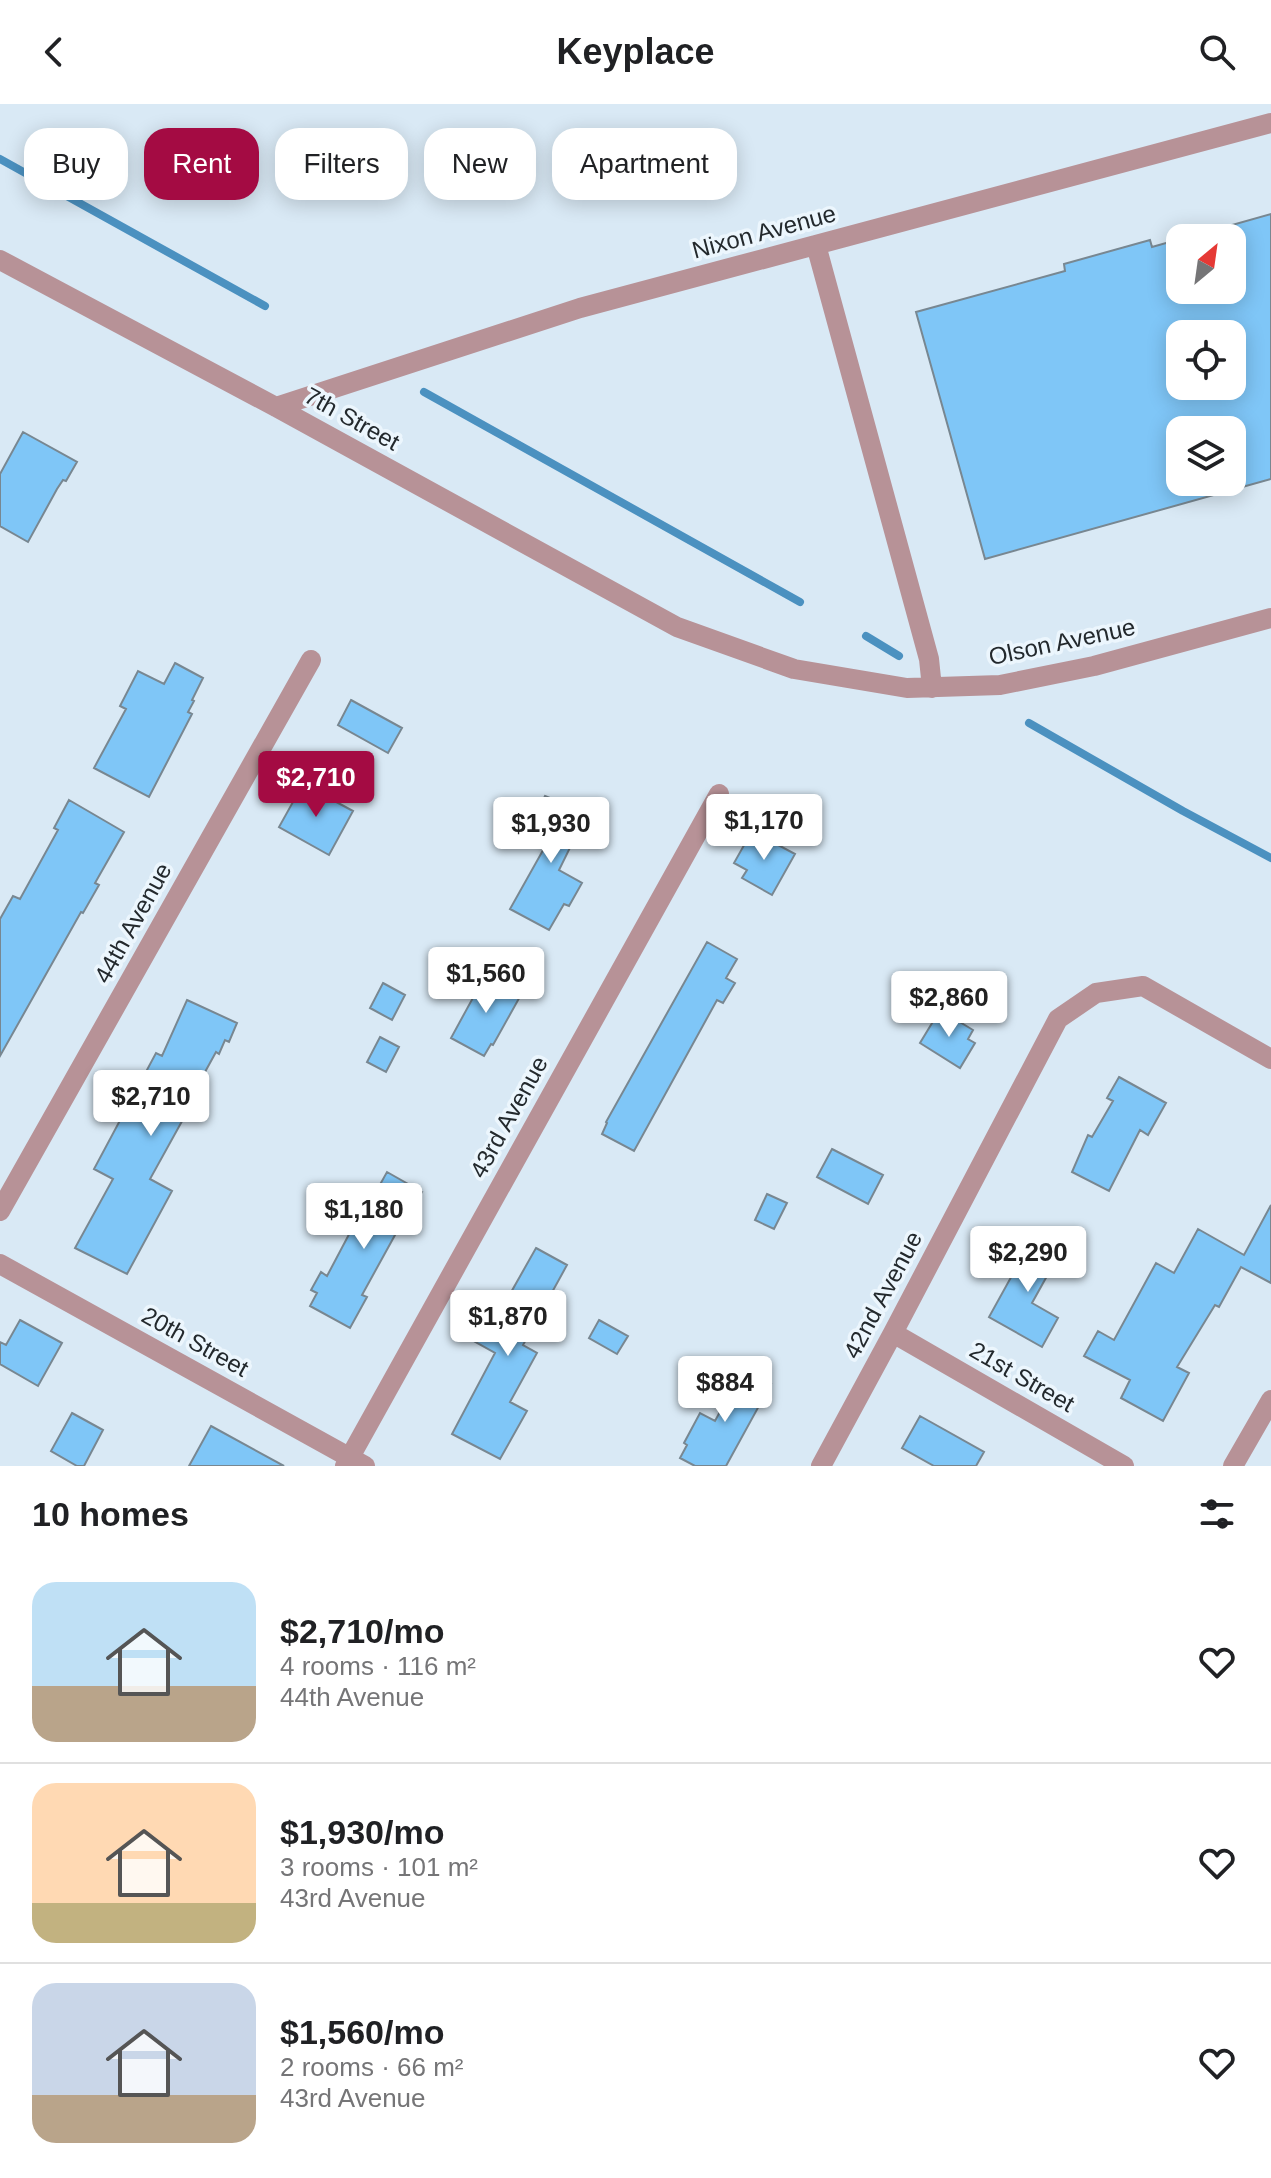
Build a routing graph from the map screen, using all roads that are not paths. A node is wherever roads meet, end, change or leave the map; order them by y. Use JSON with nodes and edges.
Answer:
{"nodes":[{"id":1,"x":1271,"y":123,"type":"edge"},
{"id":2,"x":816,"y":245,"type":"junction"},
{"id":3,"x":0,"y":260,"type":"edge"},
{"id":4,"x":276,"y":407,"type":"junction"},
{"id":5,"x":1271,"y":618,"type":"edge"},
{"id":6,"x":677,"y":627,"type":"joint"},
{"id":7,"x":311,"y":660,"type":"dead end"},
{"id":8,"x":932,"y":688,"type":"junction"},
{"id":9,"x":719,"y":794,"type":"dead end"},
{"id":10,"x":1271,"y":1059,"type":"edge"},
{"id":11,"x":0,"y":1211,"type":"edge"},
{"id":12,"x":0,"y":1264,"type":"edge"},
{"id":13,"x":893,"y":1333,"type":"junction"},
{"id":14,"x":1271,"y":1400,"type":"edge"},
{"id":15,"x":353,"y":1463,"type":"edge"},
{"id":16,"x":821,"y":1466,"type":"edge"},
{"id":17,"x":1124,"y":1466,"type":"edge"},
{"id":18,"x":1233,"y":1466,"type":"edge"}],
"edges":[{"from":1,"to":2,"type":"street","name":"Nixon Avenue"},
{"from":2,"to":4,"type":"street","name":"Nixon Avenue"},
{"from":2,"to":8,"type":"street"},
{"from":3,"to":4,"type":"street","name":"7th Street"},
{"from":4,"to":6,"type":"street","name":"7th Street"},
{"from":5,"to":8,"type":"street","name":"Olson Avenue"},
{"from":6,"to":8,"type":"street","name":"Olson Avenue"},
{"from":7,"to":11,"type":"street","name":"44th Avenue"},
{"from":9,"to":15,"type":"street","name":"43rd Avenue"},
{"from":10,"to":13,"type":"street","name":"42nd Avenue"},
{"from":12,"to":15,"type":"street","name":"20th Street"},
{"from":13,"to":16,"type":"street","name":"42nd Avenue"},
{"from":13,"to":17,"type":"street","name":"21st Street"},
{"from":14,"to":18,"type":"street"}]}
